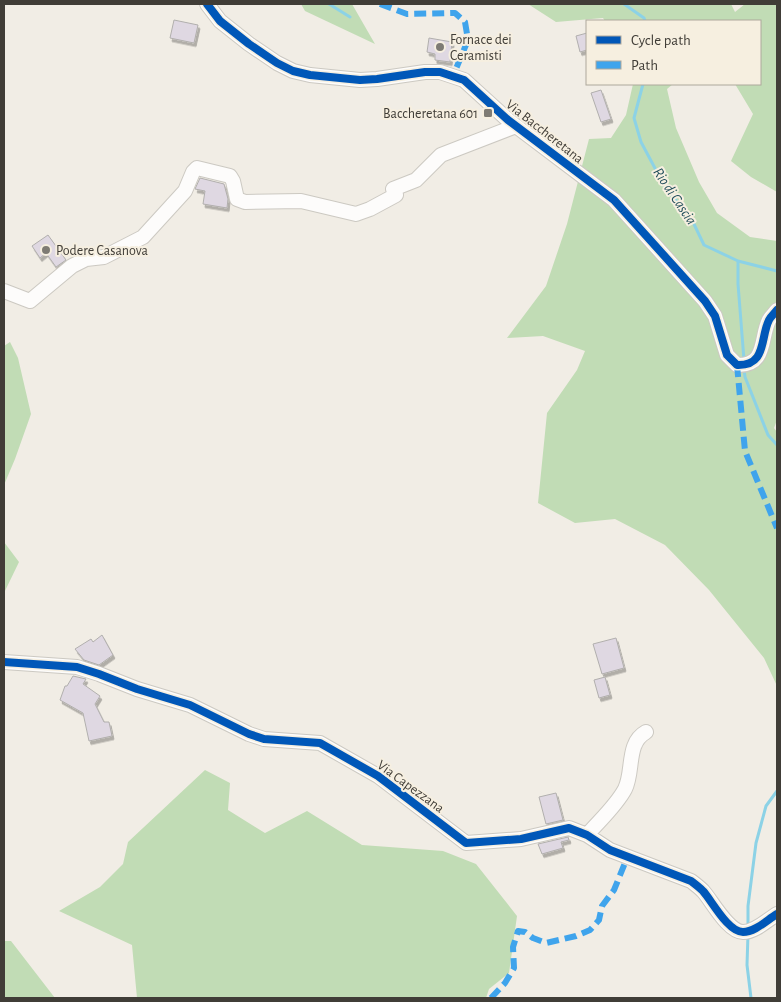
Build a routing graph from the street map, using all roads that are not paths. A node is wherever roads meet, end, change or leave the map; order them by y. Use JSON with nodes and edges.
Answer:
{"nodes":[{"id":1,"x":207,"y":4,"type":"edge"},
{"id":2,"x":516,"y":126,"type":"junction"},
{"id":3,"x":4,"y":291,"type":"edge"},
{"id":4,"x":777,"y":310,"type":"edge"},
{"id":5,"x":4,"y":662,"type":"edge"},
{"id":6,"x":646,"y":732,"type":"dead end"},
{"id":7,"x":587,"y":835,"type":"junction"},
{"id":8,"x":777,"y":914,"type":"edge"}],
"edges":[{"from":1,"to":2,"type":"street","name":"Via Baccheretana"},
{"from":2,"to":3,"type":"street"},
{"from":2,"to":4,"type":"street","name":"Via Baccheretana"},
{"from":5,"to":7,"type":"street","name":"Via Capezzana"},
{"from":6,"to":7,"type":"street"},
{"from":7,"to":8,"type":"street","name":"Via Capezzana"}]}
